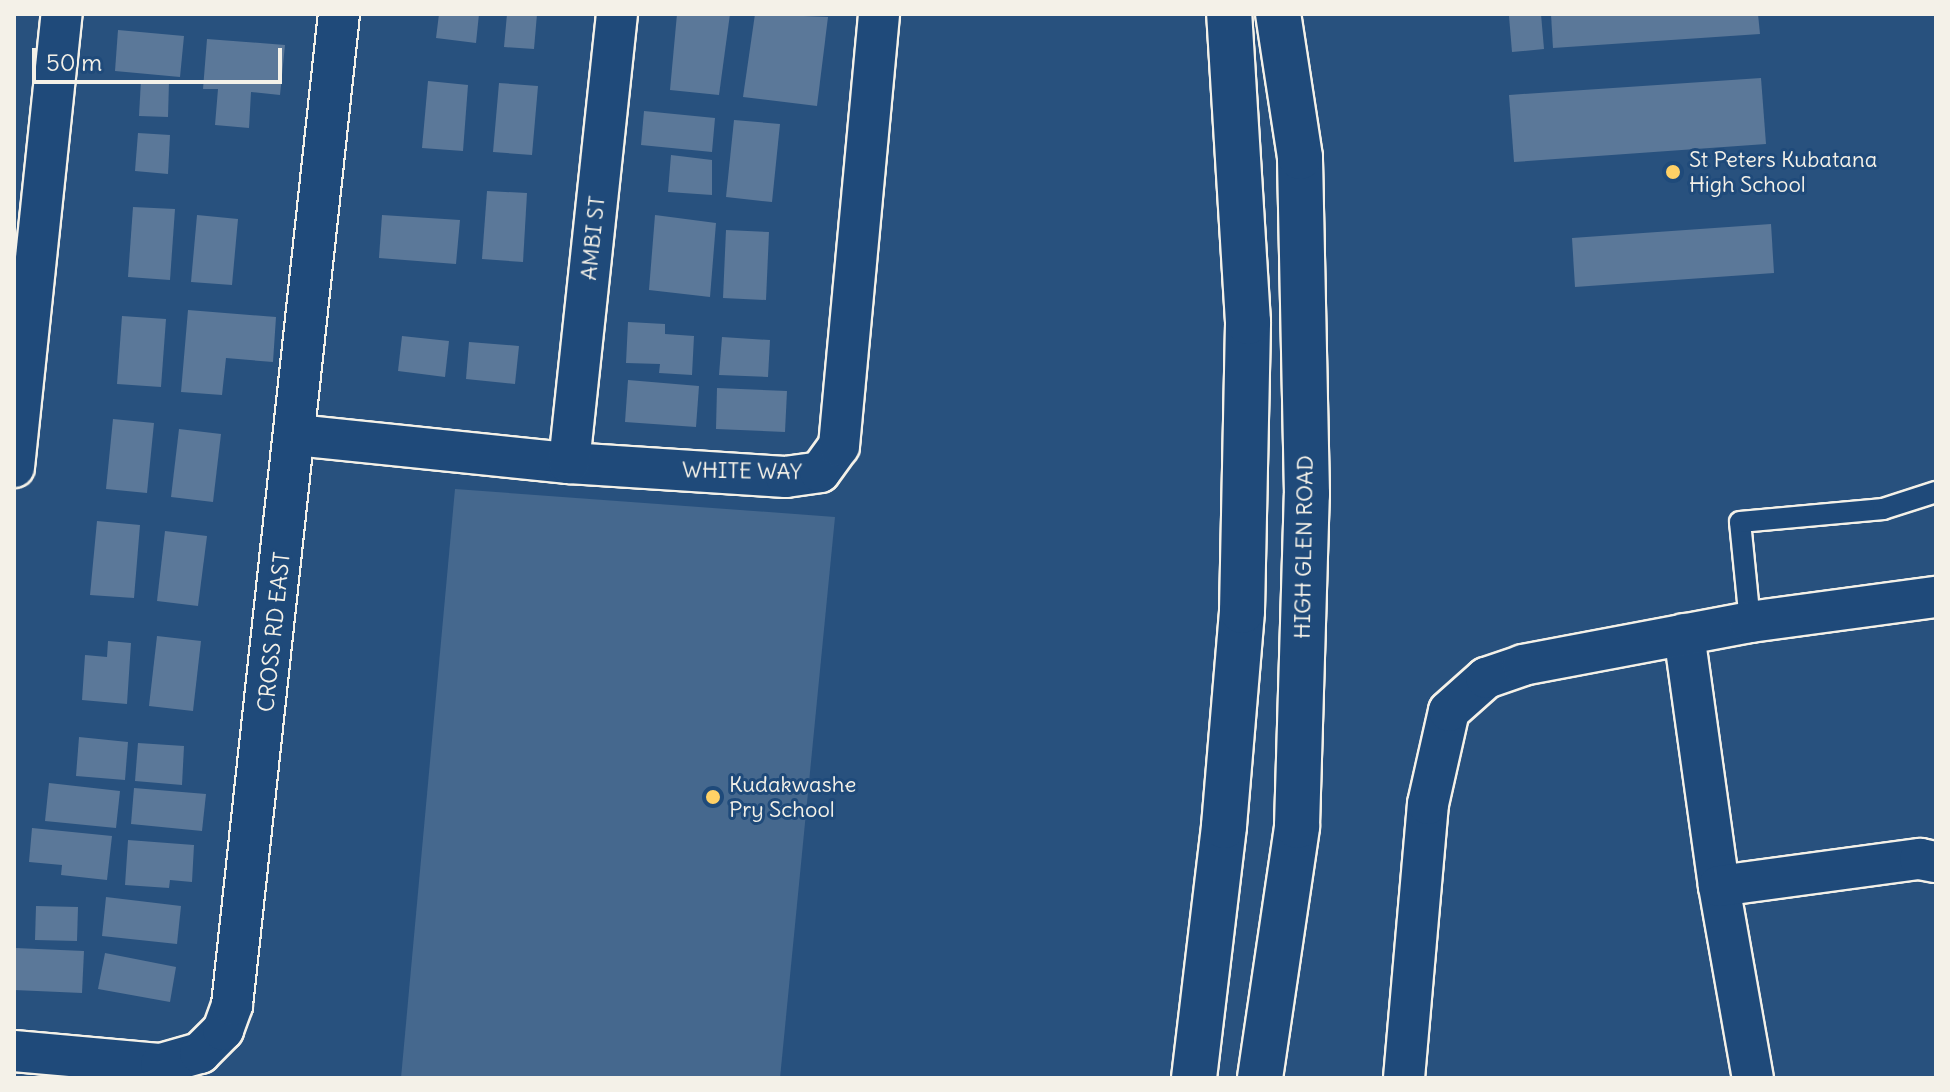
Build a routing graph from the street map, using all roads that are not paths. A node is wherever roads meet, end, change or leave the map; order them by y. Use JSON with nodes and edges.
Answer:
{"nodes":[{"id":1,"x":62,"y":14,"type":"edge"},
{"id":2,"x":339,"y":14,"type":"edge"},
{"id":3,"x":617,"y":14,"type":"edge"},
{"id":4,"x":879,"y":14,"type":"edge"},
{"id":5,"x":1229,"y":14,"type":"edge"},
{"id":6,"x":1278,"y":14,"type":"edge"},
{"id":7,"x":296,"y":435,"type":"junction"},
{"id":8,"x":569,"y":463,"type":"junction"},
{"id":9,"x":14,"y":467,"type":"edge"},
{"id":10,"x":1936,"y":492,"type":"edge"},
{"id":11,"x":1936,"y":597,"type":"edge"},
{"id":12,"x":1750,"y":622,"type":"junction"},
{"id":13,"x":1684,"y":634,"type":"junction"},
{"id":14,"x":1936,"y":862,"type":"edge"},
{"id":15,"x":1719,"y":886,"type":"junction"},
{"id":16,"x":14,"y":1051,"type":"edge"},
{"id":17,"x":1194,"y":1078,"type":"edge"},
{"id":18,"x":1260,"y":1078,"type":"edge"},
{"id":19,"x":1404,"y":1078,"type":"edge"},
{"id":20,"x":1753,"y":1078,"type":"edge"}],
"edges":[{"from":1,"to":9,"type":"street"},
{"from":2,"to":7,"type":"street","name":"CROSS RD EAST"},
{"from":3,"to":8,"type":"street","name":"AMBI ST"},
{"from":4,"to":8,"type":"street","name":"WHITE WAY"},
{"from":5,"to":17,"type":"main road"},
{"from":6,"to":18,"type":"main road","name":"HIGH GLEN ROAD"},
{"from":7,"to":8,"type":"street","name":"WHITE WAY"},
{"from":7,"to":16,"type":"street","name":"CROSS RD EAST"},
{"from":10,"to":12,"type":"lane"},
{"from":11,"to":12,"type":"street"},
{"from":12,"to":13,"type":"street"},
{"from":13,"to":15,"type":"street"},
{"from":13,"to":19,"type":"street"},
{"from":14,"to":15,"type":"street"},
{"from":15,"to":20,"type":"street"}]}
